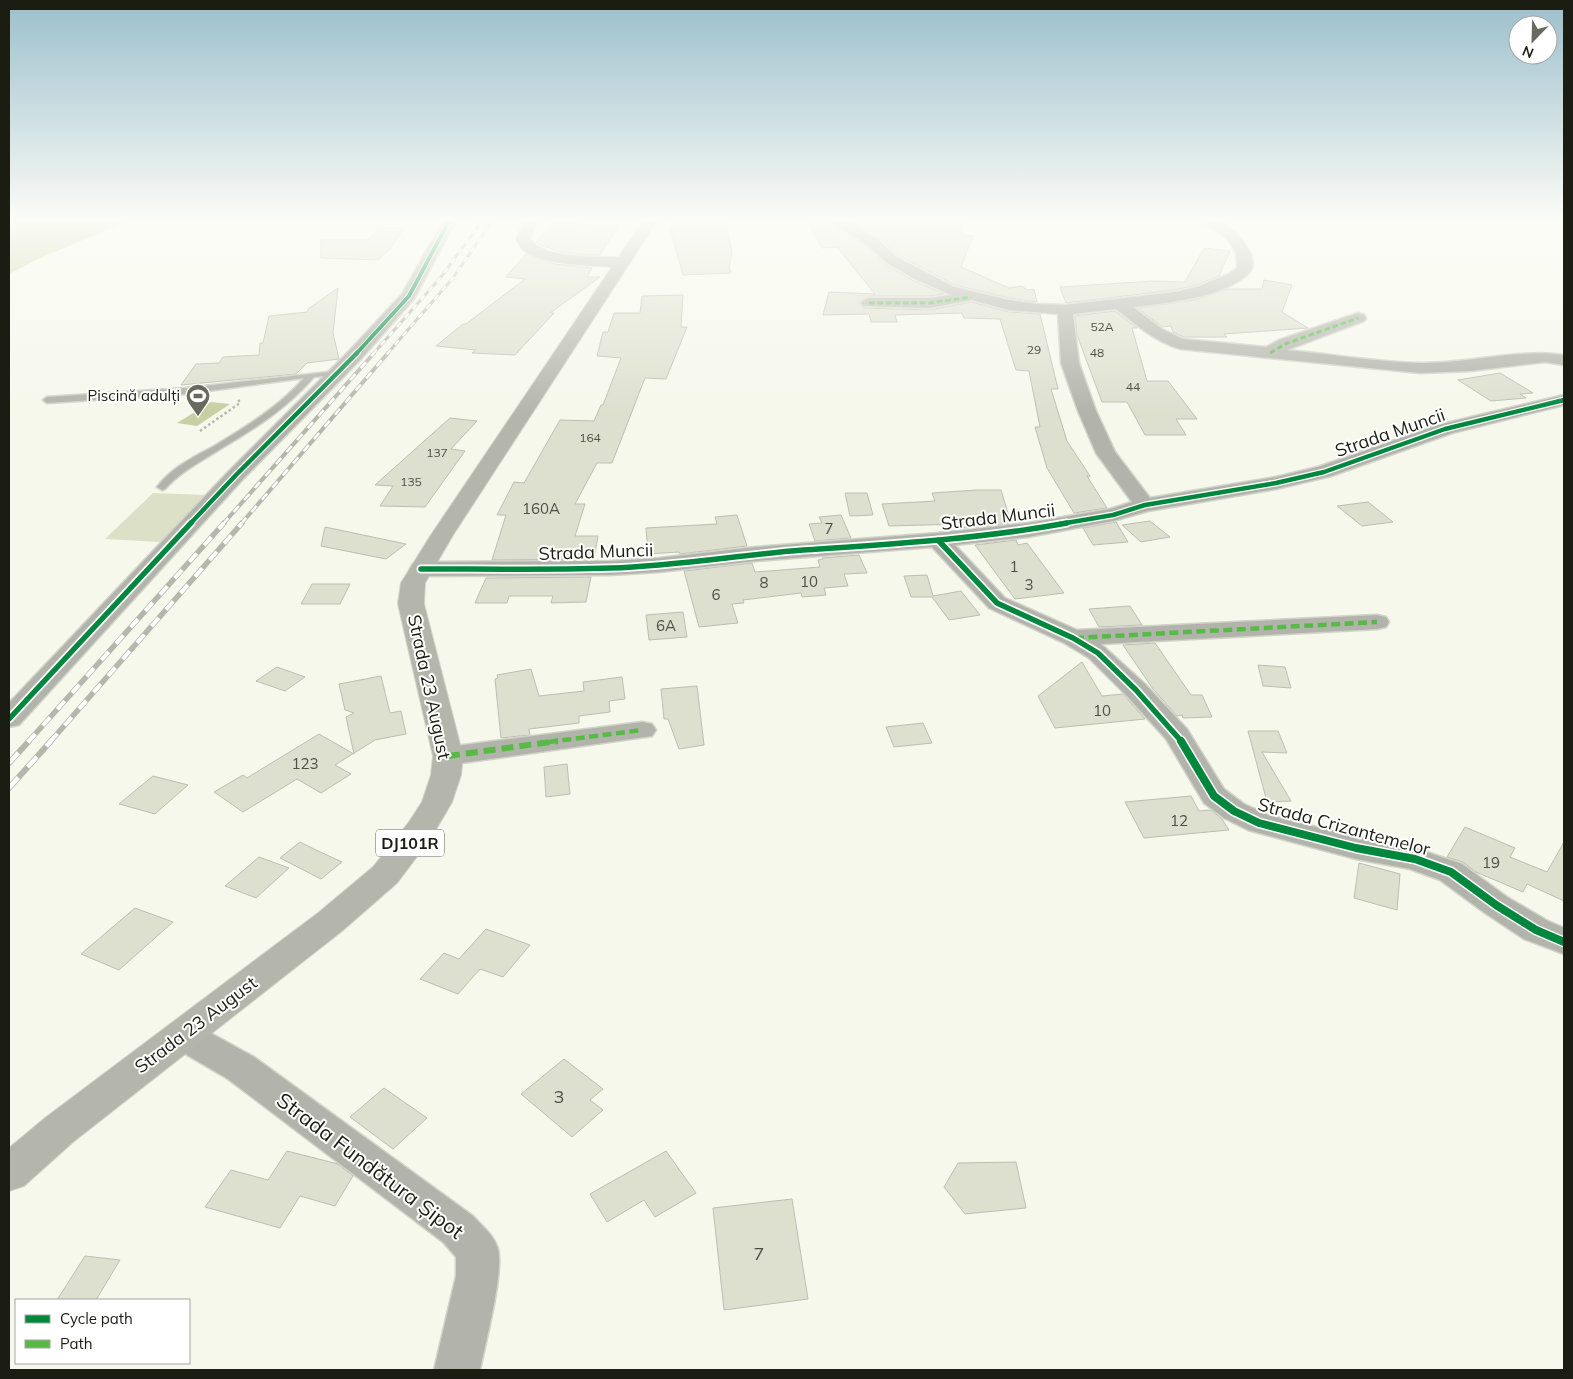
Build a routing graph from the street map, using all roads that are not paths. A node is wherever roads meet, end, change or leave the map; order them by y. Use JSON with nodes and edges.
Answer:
{"nodes":[{"id":1,"x":415,"y":285,"type":"edge"},
{"id":2,"x":609,"y":285,"type":"edge"},
{"id":3,"x":939,"y":285,"type":"edge"},
{"id":4,"x":1216,"y":285,"type":"edge"},
{"id":5,"x":971,"y":297,"type":"junction"},
{"id":6,"x":869,"y":302,"type":"dead end"},
{"id":7,"x":1119,"y":303,"type":"junction"},
{"id":8,"x":1065,"y":310,"type":"junction"},
{"id":9,"x":1358,"y":318,"type":"dead end"},
{"id":10,"x":1270,"y":353,"type":"junction"},
{"id":11,"x":1564,"y":360,"type":"edge"},
{"id":12,"x":337,"y":372,"type":"junction"},
{"id":13,"x":312,"y":375,"type":"junction"},
{"id":14,"x":47,"y":400,"type":"dead end"},
{"id":15,"x":1564,"y":400,"type":"edge"},
{"id":16,"x":162,"y":487,"type":"dead end"},
{"id":17,"x":1145,"y":505,"type":"junction"},
{"id":18,"x":938,"y":540,"type":"junction"},
{"id":19,"x":421,"y":569,"type":"junction"},
{"id":20,"x":1377,"y":622,"type":"dead end"},
{"id":21,"x":1073,"y":638,"type":"junction"},
{"id":22,"x":9,"y":719,"type":"edge"},
{"id":23,"x":642,"y":730,"type":"dead end"},
{"id":24,"x":448,"y":756,"type":"junction"},
{"id":25,"x":1564,"y":942,"type":"edge"},
{"id":26,"x":183,"y":1035,"type":"junction"},
{"id":27,"x":9,"y":1173,"type":"edge"},
{"id":28,"x":457,"y":1370,"type":"edge"}],
"edges":[{"from":1,"to":12,"type":"street"},
{"from":2,"to":19,"type":"main road","name":"Strada 23 August","number":"DJ101R"},
{"from":3,"to":5,"type":"street"},
{"from":4,"to":7,"type":"street"},
{"from":5,"to":6,"type":"street"},
{"from":5,"to":8,"type":"street"},
{"from":7,"to":8,"type":"street"},
{"from":7,"to":10,"type":"street"},
{"from":8,"to":17,"type":"street"},
{"from":9,"to":10,"type":"street"},
{"from":10,"to":11,"type":"street"},
{"from":12,"to":13,"type":"lane"},
{"from":12,"to":22,"type":"street"},
{"from":13,"to":14,"type":"lane"},
{"from":13,"to":16,"type":"lane"},
{"from":15,"to":17,"type":"street","name":"Strada Muncii"},
{"from":17,"to":18,"type":"street","name":"Strada Muncii"},
{"from":18,"to":19,"type":"street","name":"Strada Muncii"},
{"from":18,"to":21,"type":"street","name":"Strada Crizantemelor"},
{"from":19,"to":24,"type":"main road","name":"Strada 23 August","number":"DJ101R"},
{"from":20,"to":21,"type":"street","name":"Strada Crizantemelor"},
{"from":21,"to":25,"type":"street","name":"Strada Crizantemelor"},
{"from":23,"to":24,"type":"street"},
{"from":24,"to":26,"type":"main road","name":"Strada 23 August","number":"DJ101R"},
{"from":26,"to":27,"type":"main road","name":"Strada 23 August","number":"DJ101R"},
{"from":26,"to":28,"type":"street","name":"Strada Fundătura Șipot"}]}
